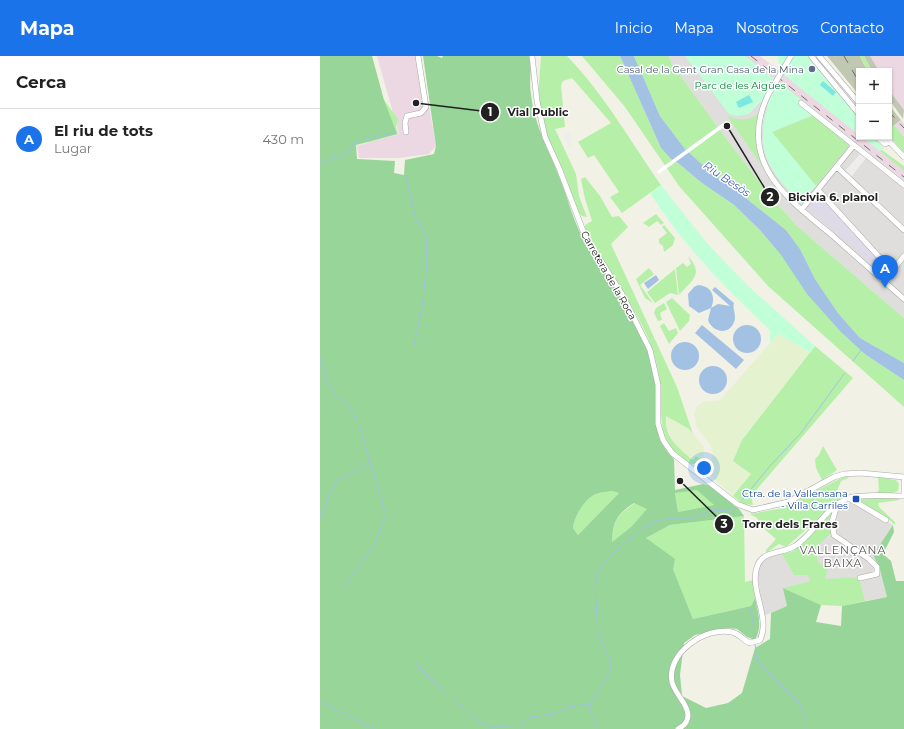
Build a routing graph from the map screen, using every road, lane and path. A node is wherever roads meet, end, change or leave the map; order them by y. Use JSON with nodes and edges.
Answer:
{"nodes":[{"id":1,"x":418,"y":56,"type":"edge"},
{"id":2,"x":532,"y":56,"type":"edge"},
{"id":3,"x":791,"y":56,"type":"edge"},
{"id":4,"x":811,"y":56,"type":"edge"},
{"id":5,"x":819,"y":56,"type":"edge"},
{"id":6,"x":856,"y":99,"type":"edge"},
{"id":7,"x":801,"y":103,"type":"dead end"},
{"id":8,"x":856,"y":110,"type":"edge"},
{"id":9,"x":406,"y":132,"type":"dead end"},
{"id":10,"x":880,"y":140,"type":"edge"},
{"id":11,"x":890,"y":142,"type":"joint"},
{"id":12,"x":854,"y":144,"type":"junction"},
{"id":13,"x":904,"y":157,"type":"edge"},
{"id":14,"x":837,"y":167,"type":"junction"},
{"id":15,"x":904,"y":185,"type":"edge"},
{"id":16,"x":818,"y":190,"type":"junction"},
{"id":17,"x":802,"y":209,"type":"junction"},
{"id":18,"x":904,"y":230,"type":"edge"},
{"id":19,"x":904,"y":256,"type":"edge"},
{"id":20,"x":892,"y":271,"type":"junction"},
{"id":21,"x":884,"y":281,"type":"junction"},
{"id":22,"x":904,"y":299,"type":"edge"},
{"id":23,"x":904,"y":480,"type":"edge"},
{"id":24,"x":904,"y":491,"type":"edge"},
{"id":25,"x":895,"y":496,"type":"junction"},
{"id":26,"x":904,"y":496,"type":"edge"},
{"id":27,"x":849,"y":498,"type":"junction"},
{"id":28,"x":837,"y":504,"type":"junction"},
{"id":29,"x":886,"y":520,"type":"dead end"},
{"id":30,"x":860,"y":578,"type":"dead end"},
{"id":31,"x":678,"y":729,"type":"edge"}],
"edges":[{"from":1,"to":9,"type":"street"},
{"from":2,"to":23,"type":"street","name":"Carretera de la Roca"},
{"from":3,"to":17,"type":"street","bridge":true},
{"from":4,"to":8,"type":"street"},
{"from":5,"to":6,"type":"street"},
{"from":7,"to":12,"type":"street"},
{"from":10,"to":11,"type":"street"},
{"from":11,"to":13,"type":"street"},
{"from":12,"to":14,"type":"street"},
{"from":12,"to":15,"type":"street"},
{"from":14,"to":16,"type":"street"},
{"from":14,"to":18,"type":"street"},
{"from":16,"to":17,"type":"street"},
{"from":16,"to":20,"type":"street"},
{"from":17,"to":21,"type":"street"},
{"from":19,"to":20,"type":"street"},
{"from":20,"to":21,"type":"street"},
{"from":21,"to":22,"type":"street"},
{"from":23,"to":24,"type":"street"},
{"from":24,"to":25,"type":"street"},
{"from":25,"to":26,"type":"street"},
{"from":25,"to":27,"type":"street"},
{"from":27,"to":28,"type":"street"},
{"from":27,"to":29,"type":"street"},
{"from":28,"to":30,"type":"street"},
{"from":28,"to":31,"type":"street"}]}
